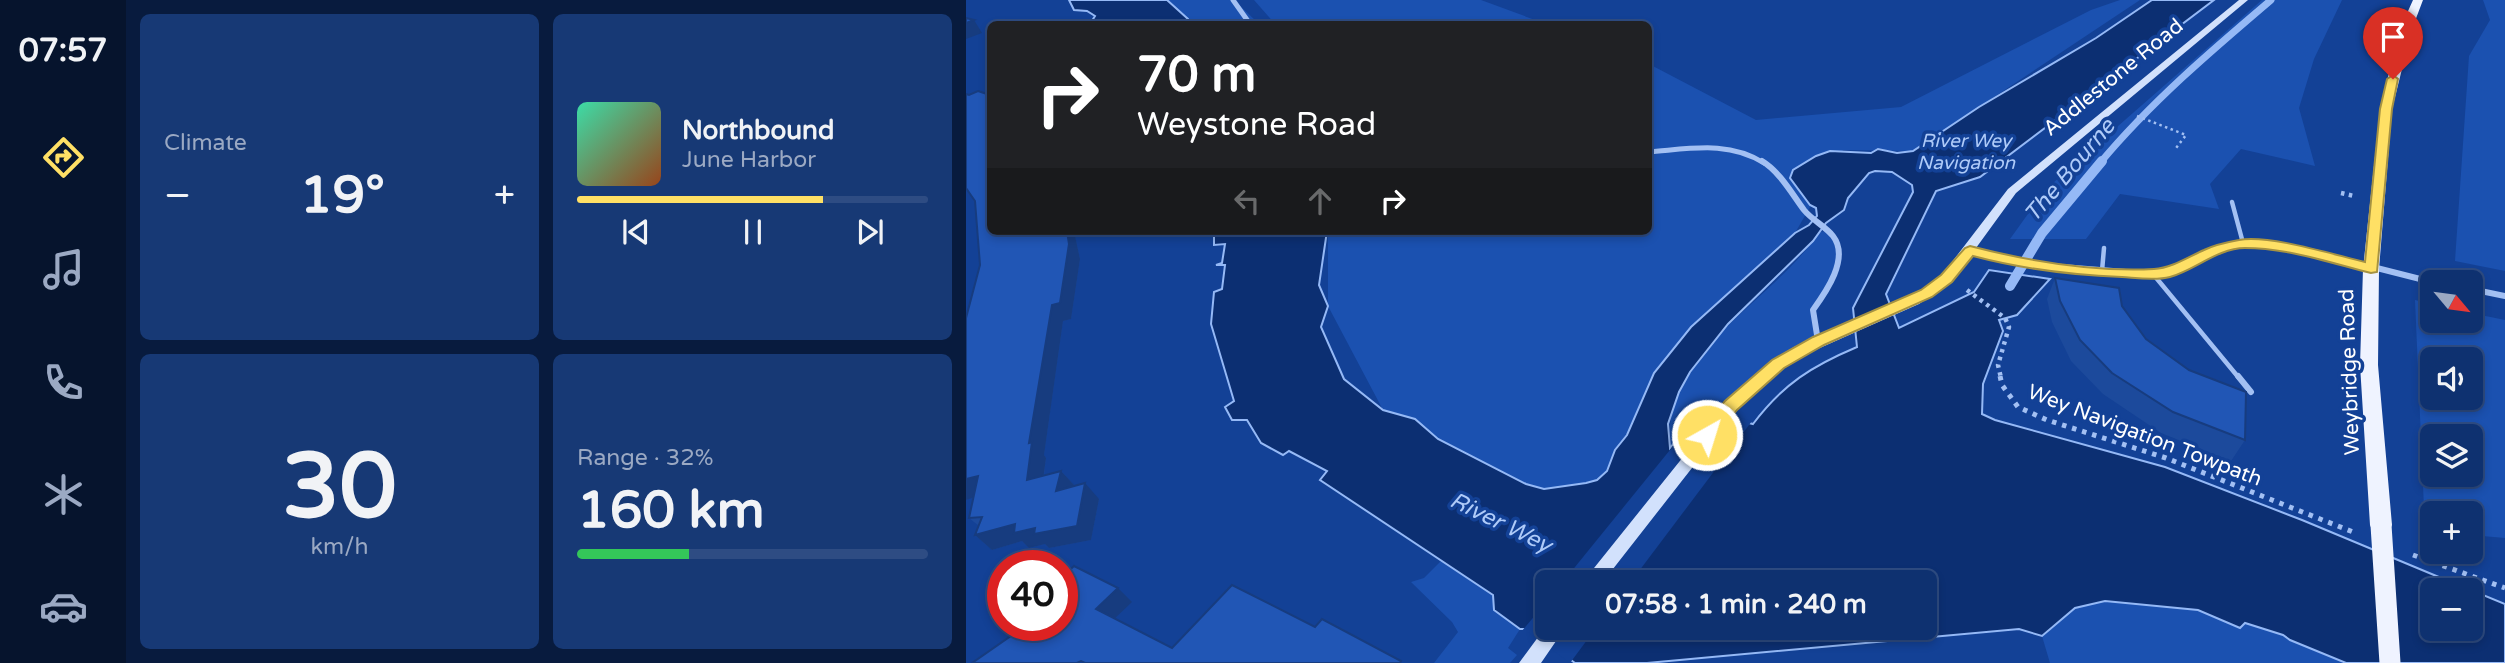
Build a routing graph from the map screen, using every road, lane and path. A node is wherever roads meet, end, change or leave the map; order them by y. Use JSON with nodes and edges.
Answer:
{"nodes":[{"id":1,"x":1233,"y":0,"type":"edge"},
{"id":2,"x":2244,"y":0,"type":"edge"},
{"id":3,"x":2418,"y":0,"type":"edge"},
{"id":4,"x":1248,"y":21,"type":"edge"},
{"id":5,"x":2151,"y":120,"type":"dead end"},
{"id":6,"x":2176,"y":148,"type":"dead end"},
{"id":7,"x":1652,"y":152,"type":"edge"},
{"id":8,"x":2232,"y":202,"type":"dead end"},
{"id":9,"x":2243,"y":243,"type":"junction"},
{"id":10,"x":2104,"y":248,"type":"dead end"},
{"id":11,"x":1970,"y":251,"type":"junction"},
{"id":12,"x":2371,"y":269,"type":"junction"},
{"id":13,"x":2102,"y":271,"type":"junction"},
{"id":14,"x":2153,"y":274,"type":"junction"},
{"id":15,"x":2420,"y":279,"type":"edge"},
{"id":16,"x":1963,"y":288,"type":"dead end"},
{"id":17,"x":2483,"y":291,"type":"edge"},
{"id":18,"x":2505,"y":296,"type":"edge"},
{"id":19,"x":1822,"y":339,"type":"junction"},
{"id":20,"x":2251,"y":392,"type":"dead end"},
{"id":21,"x":2272,"y":500,"type":"dead end"},
{"id":22,"x":1601,"y":570,"type":"edge"},
{"id":23,"x":1546,"y":640,"type":"edge"},
{"id":24,"x":1528,"y":663,"type":"edge"},
{"id":25,"x":2390,"y":663,"type":"edge"}],
"edges":[{"from":1,"to":4,"type":"street"},
{"from":2,"to":11,"type":"street","name":"Addlestone Road"},
{"from":3,"to":12,"type":"main road","name":"Weybridge Road"},
{"from":5,"to":6,"type":"path"},
{"from":7,"to":19,"type":"street"},
{"from":8,"to":9,"type":"lane"},
{"from":9,"to":12,"type":"street"},
{"from":9,"to":14,"type":"street"},
{"from":10,"to":13,"type":"lane"},
{"from":11,"to":13,"type":"street"},
{"from":11,"to":19,"type":"street","name":"Addlestone Road"},
{"from":12,"to":15,"type":"street"},
{"from":12,"to":25,"type":"main road","name":"Weybridge Road","bridge":true},
{"from":13,"to":14,"type":"street"},
{"from":14,"to":20,"type":"lane"},
{"from":16,"to":21,"type":"path","name":"Wey Navigation Towpath"},
{"from":17,"to":18,"type":"street"},
{"from":19,"to":22,"type":"street","name":"Addlestone Road"},
{"from":23,"to":24,"type":"street"}]}
